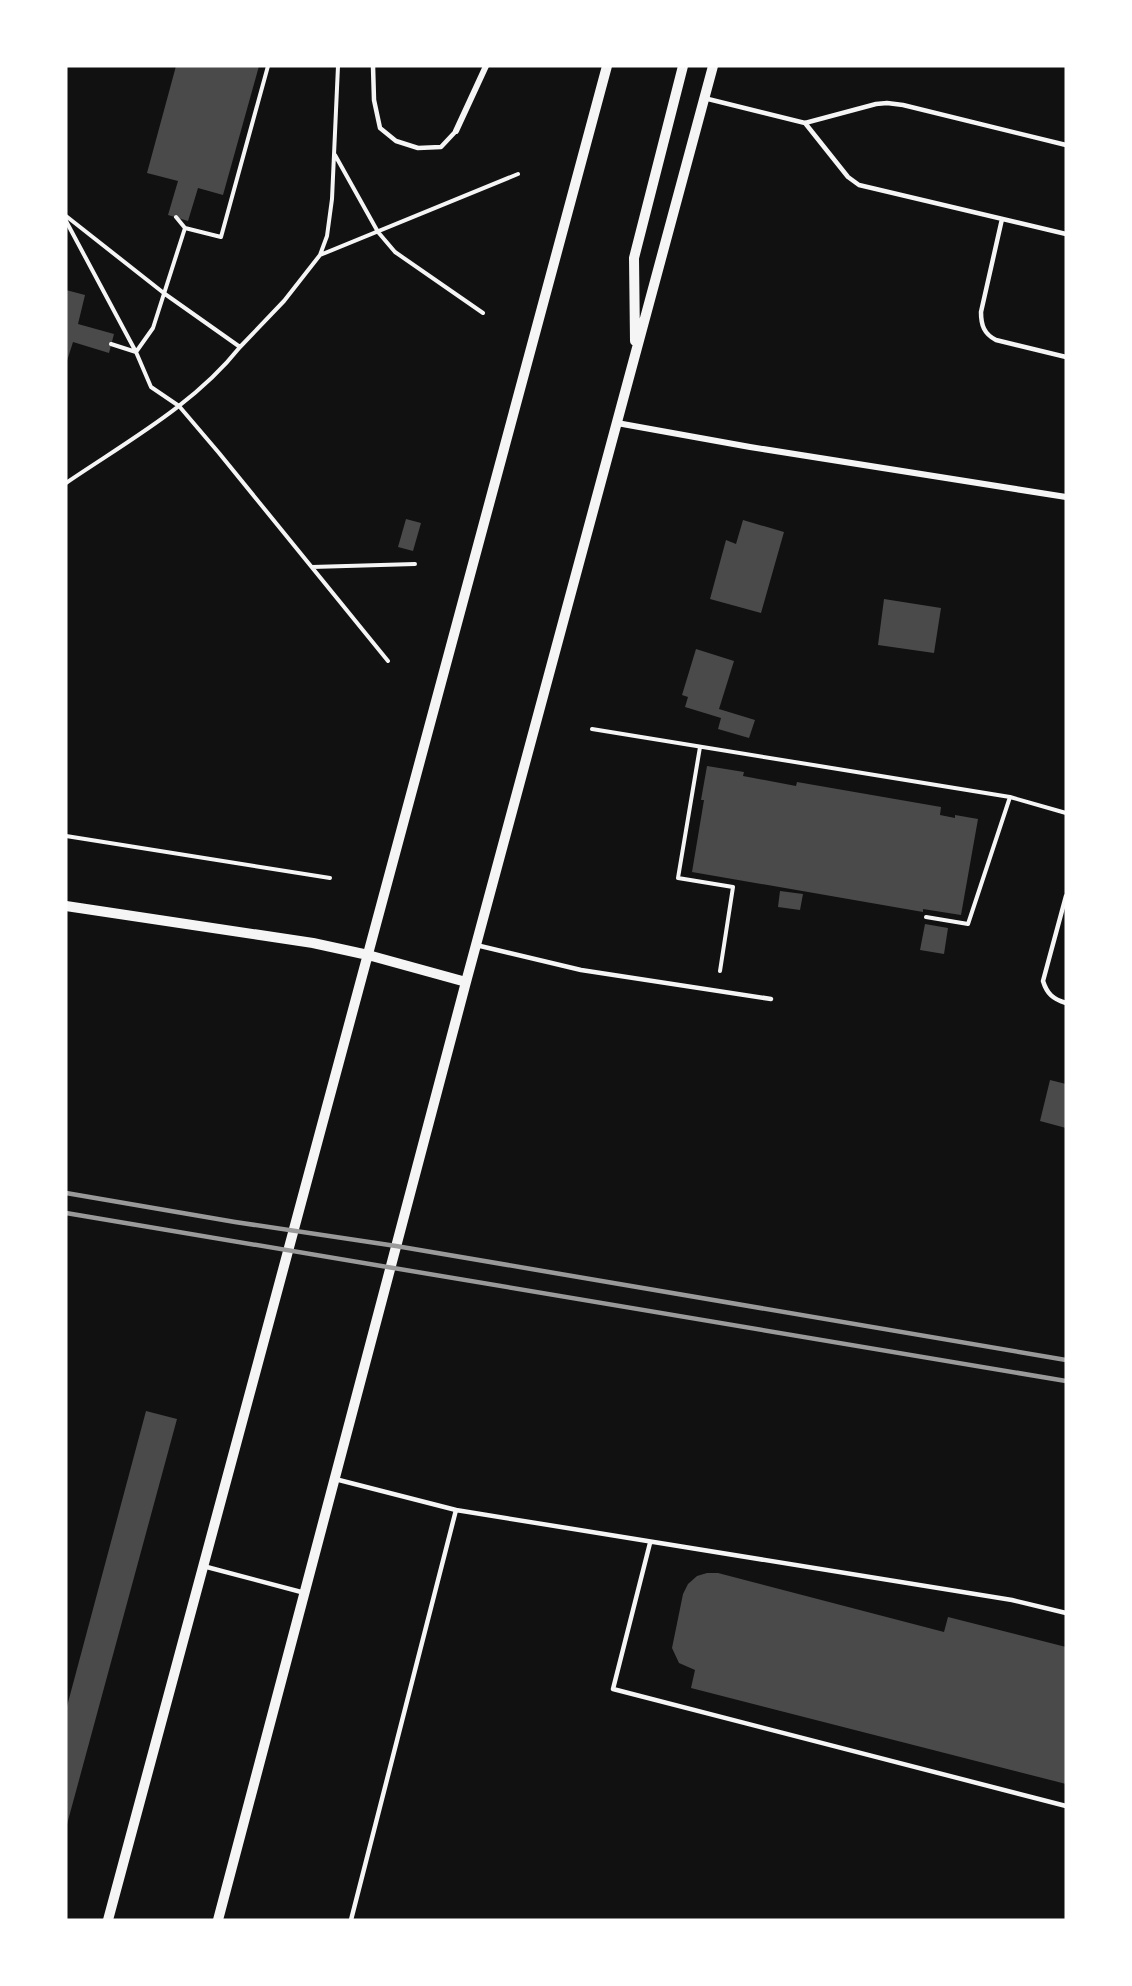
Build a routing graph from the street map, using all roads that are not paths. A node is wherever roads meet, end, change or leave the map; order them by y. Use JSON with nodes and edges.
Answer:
{"nodes":[{"id":1,"x":373,"y":66,"type":"edge"},
{"id":2,"x":486,"y":66,"type":"edge"},
{"id":3,"x":607,"y":66,"type":"edge"},
{"id":4,"x":683,"y":66,"type":"edge"},
{"id":5,"x":713,"y":66,"type":"edge"},
{"id":6,"x":704,"y":98,"type":"junction"},
{"id":7,"x":805,"y":123,"type":"junction"},
{"id":8,"x":456,"y":131,"type":"joint"},
{"id":9,"x":1066,"y":146,"type":"edge"},
{"id":10,"x":1002,"y":219,"type":"junction"},
{"id":11,"x":1066,"y":234,"type":"edge"},
{"id":12,"x":635,"y":356,"type":"junction"},
{"id":13,"x":1066,"y":357,"type":"edge"},
{"id":14,"x":617,"y":423,"type":"junction"},
{"id":15,"x":1066,"y":497,"type":"edge"},
{"id":16,"x":1066,"y":896,"type":"edge"},
{"id":17,"x":67,"y":907,"type":"edge"},
{"id":18,"x":476,"y":945,"type":"junction"},
{"id":19,"x":368,"y":955,"type":"junction"},
{"id":20,"x":466,"y":982,"type":"junction"},
{"id":21,"x":771,"y":999,"type":"dead end"},
{"id":22,"x":1066,"y":1003,"type":"edge"},
{"id":23,"x":335,"y":1479,"type":"junction"},
{"id":24,"x":456,"y":1510,"type":"junction"},
{"id":25,"x":650,"y":1543,"type":"junction"},
{"id":26,"x":203,"y":1566,"type":"junction"},
{"id":27,"x":305,"y":1593,"type":"junction"},
{"id":28,"x":1066,"y":1613,"type":"edge"},
{"id":29,"x":1066,"y":1806,"type":"edge"},
{"id":30,"x":108,"y":1920,"type":"edge"},
{"id":31,"x":218,"y":1920,"type":"edge"},
{"id":32,"x":351,"y":1920,"type":"edge"}],
"edges":[{"from":1,"to":8,"type":"lane"},
{"from":2,"to":8,"type":"street"},
{"from":3,"to":19,"type":"street"},
{"from":4,"to":12,"type":"street"},
{"from":5,"to":6,"type":"street"},
{"from":6,"to":7,"type":"lane"},
{"from":6,"to":12,"type":"street"},
{"from":7,"to":9,"type":"lane"},
{"from":7,"to":10,"type":"lane"},
{"from":10,"to":11,"type":"lane"},
{"from":10,"to":13,"type":"lane"},
{"from":12,"to":14,"type":"street"},
{"from":14,"to":15,"type":"street"},
{"from":14,"to":18,"type":"street"},
{"from":16,"to":22,"type":"lane"},
{"from":17,"to":19,"type":"street"},
{"from":18,"to":20,"type":"street"},
{"from":18,"to":21,"type":"lane"},
{"from":19,"to":20,"type":"street"},
{"from":19,"to":26,"type":"street"},
{"from":20,"to":23,"type":"street"},
{"from":23,"to":24,"type":"lane"},
{"from":23,"to":27,"type":"street"},
{"from":24,"to":25,"type":"lane"},
{"from":24,"to":32,"type":"lane"},
{"from":25,"to":28,"type":"lane"},
{"from":25,"to":29,"type":"lane"},
{"from":26,"to":27,"type":"lane"},
{"from":26,"to":30,"type":"street"},
{"from":27,"to":31,"type":"street"}]}
